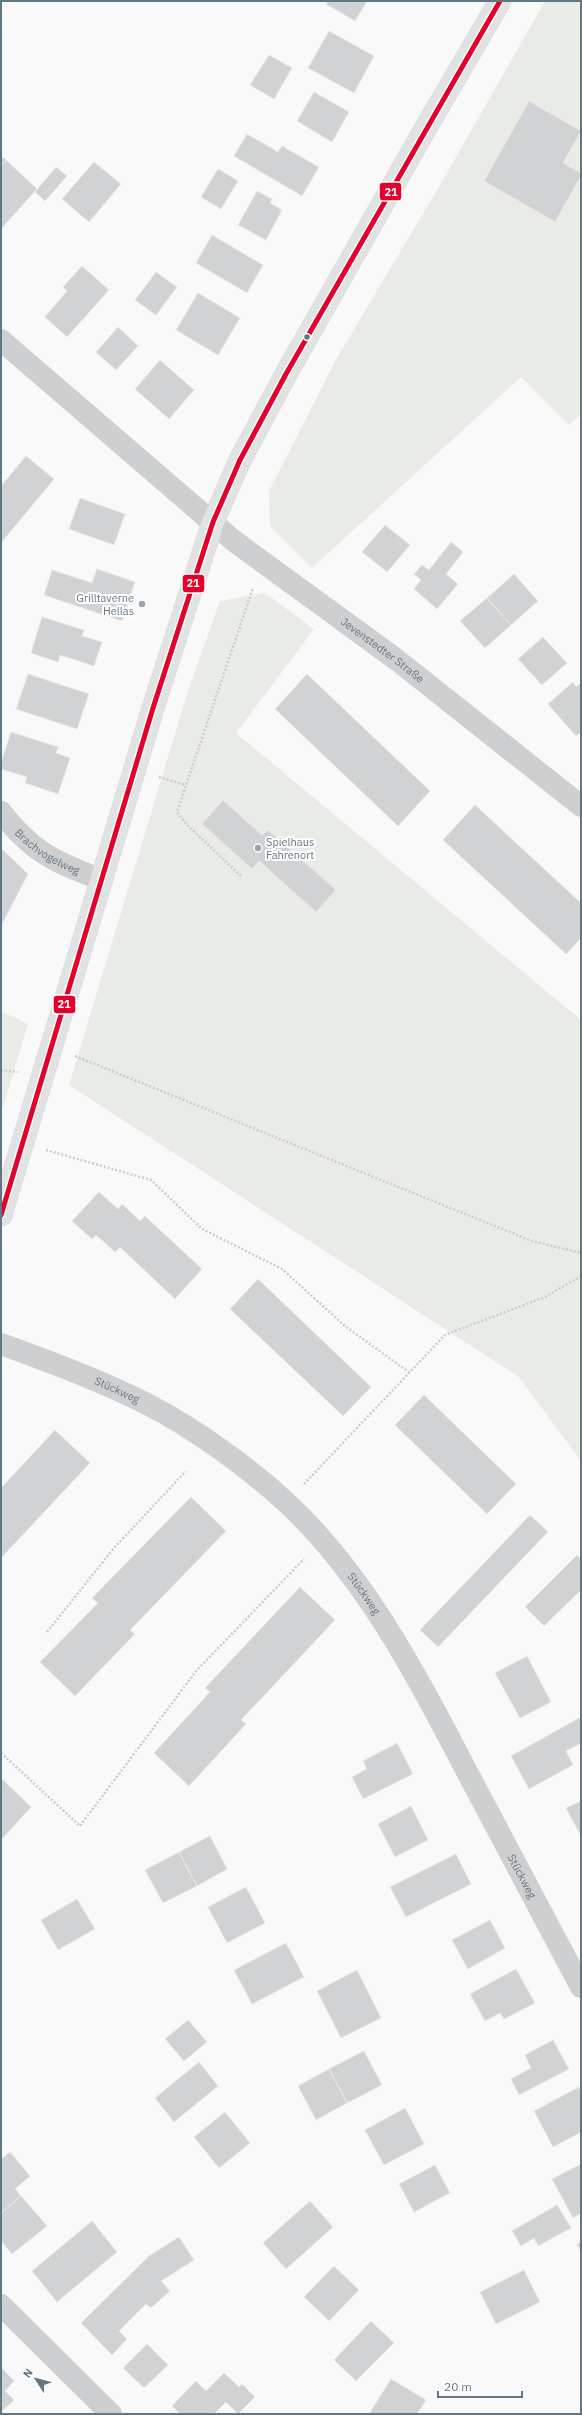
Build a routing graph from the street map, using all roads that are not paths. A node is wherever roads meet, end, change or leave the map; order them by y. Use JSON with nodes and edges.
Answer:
{"nodes":[{"id":1,"x":500,"y":1,"type":"edge"},
{"id":2,"x":1,"y":340,"type":"edge"},
{"id":3,"x":213,"y":522,"type":"junction"},
{"id":4,"x":581,"y":806,"type":"edge"},
{"id":5,"x":1,"y":812,"type":"edge"},
{"id":6,"x":102,"y":880,"type":"junction"},
{"id":7,"x":1,"y":1215,"type":"edge"},
{"id":8,"x":1,"y":1344,"type":"edge"},
{"id":9,"x":581,"y":1987,"type":"edge"},
{"id":10,"x":1,"y":2305,"type":"edge"},
{"id":11,"x":111,"y":2414,"type":"edge"}],
"edges":[{"from":1,"to":3,"type":"street"},
{"from":2,"to":3,"type":"street","name":"Jevenstedter Straße"},
{"from":3,"to":4,"type":"street","name":"Jevenstedter Straße"},
{"from":3,"to":6,"type":"street"},
{"from":5,"to":6,"type":"street","name":"Brachvogelweg"},
{"from":6,"to":7,"type":"street"},
{"from":8,"to":9,"type":"street","name":"Stückweg"},
{"from":10,"to":11,"type":"street"}]}
